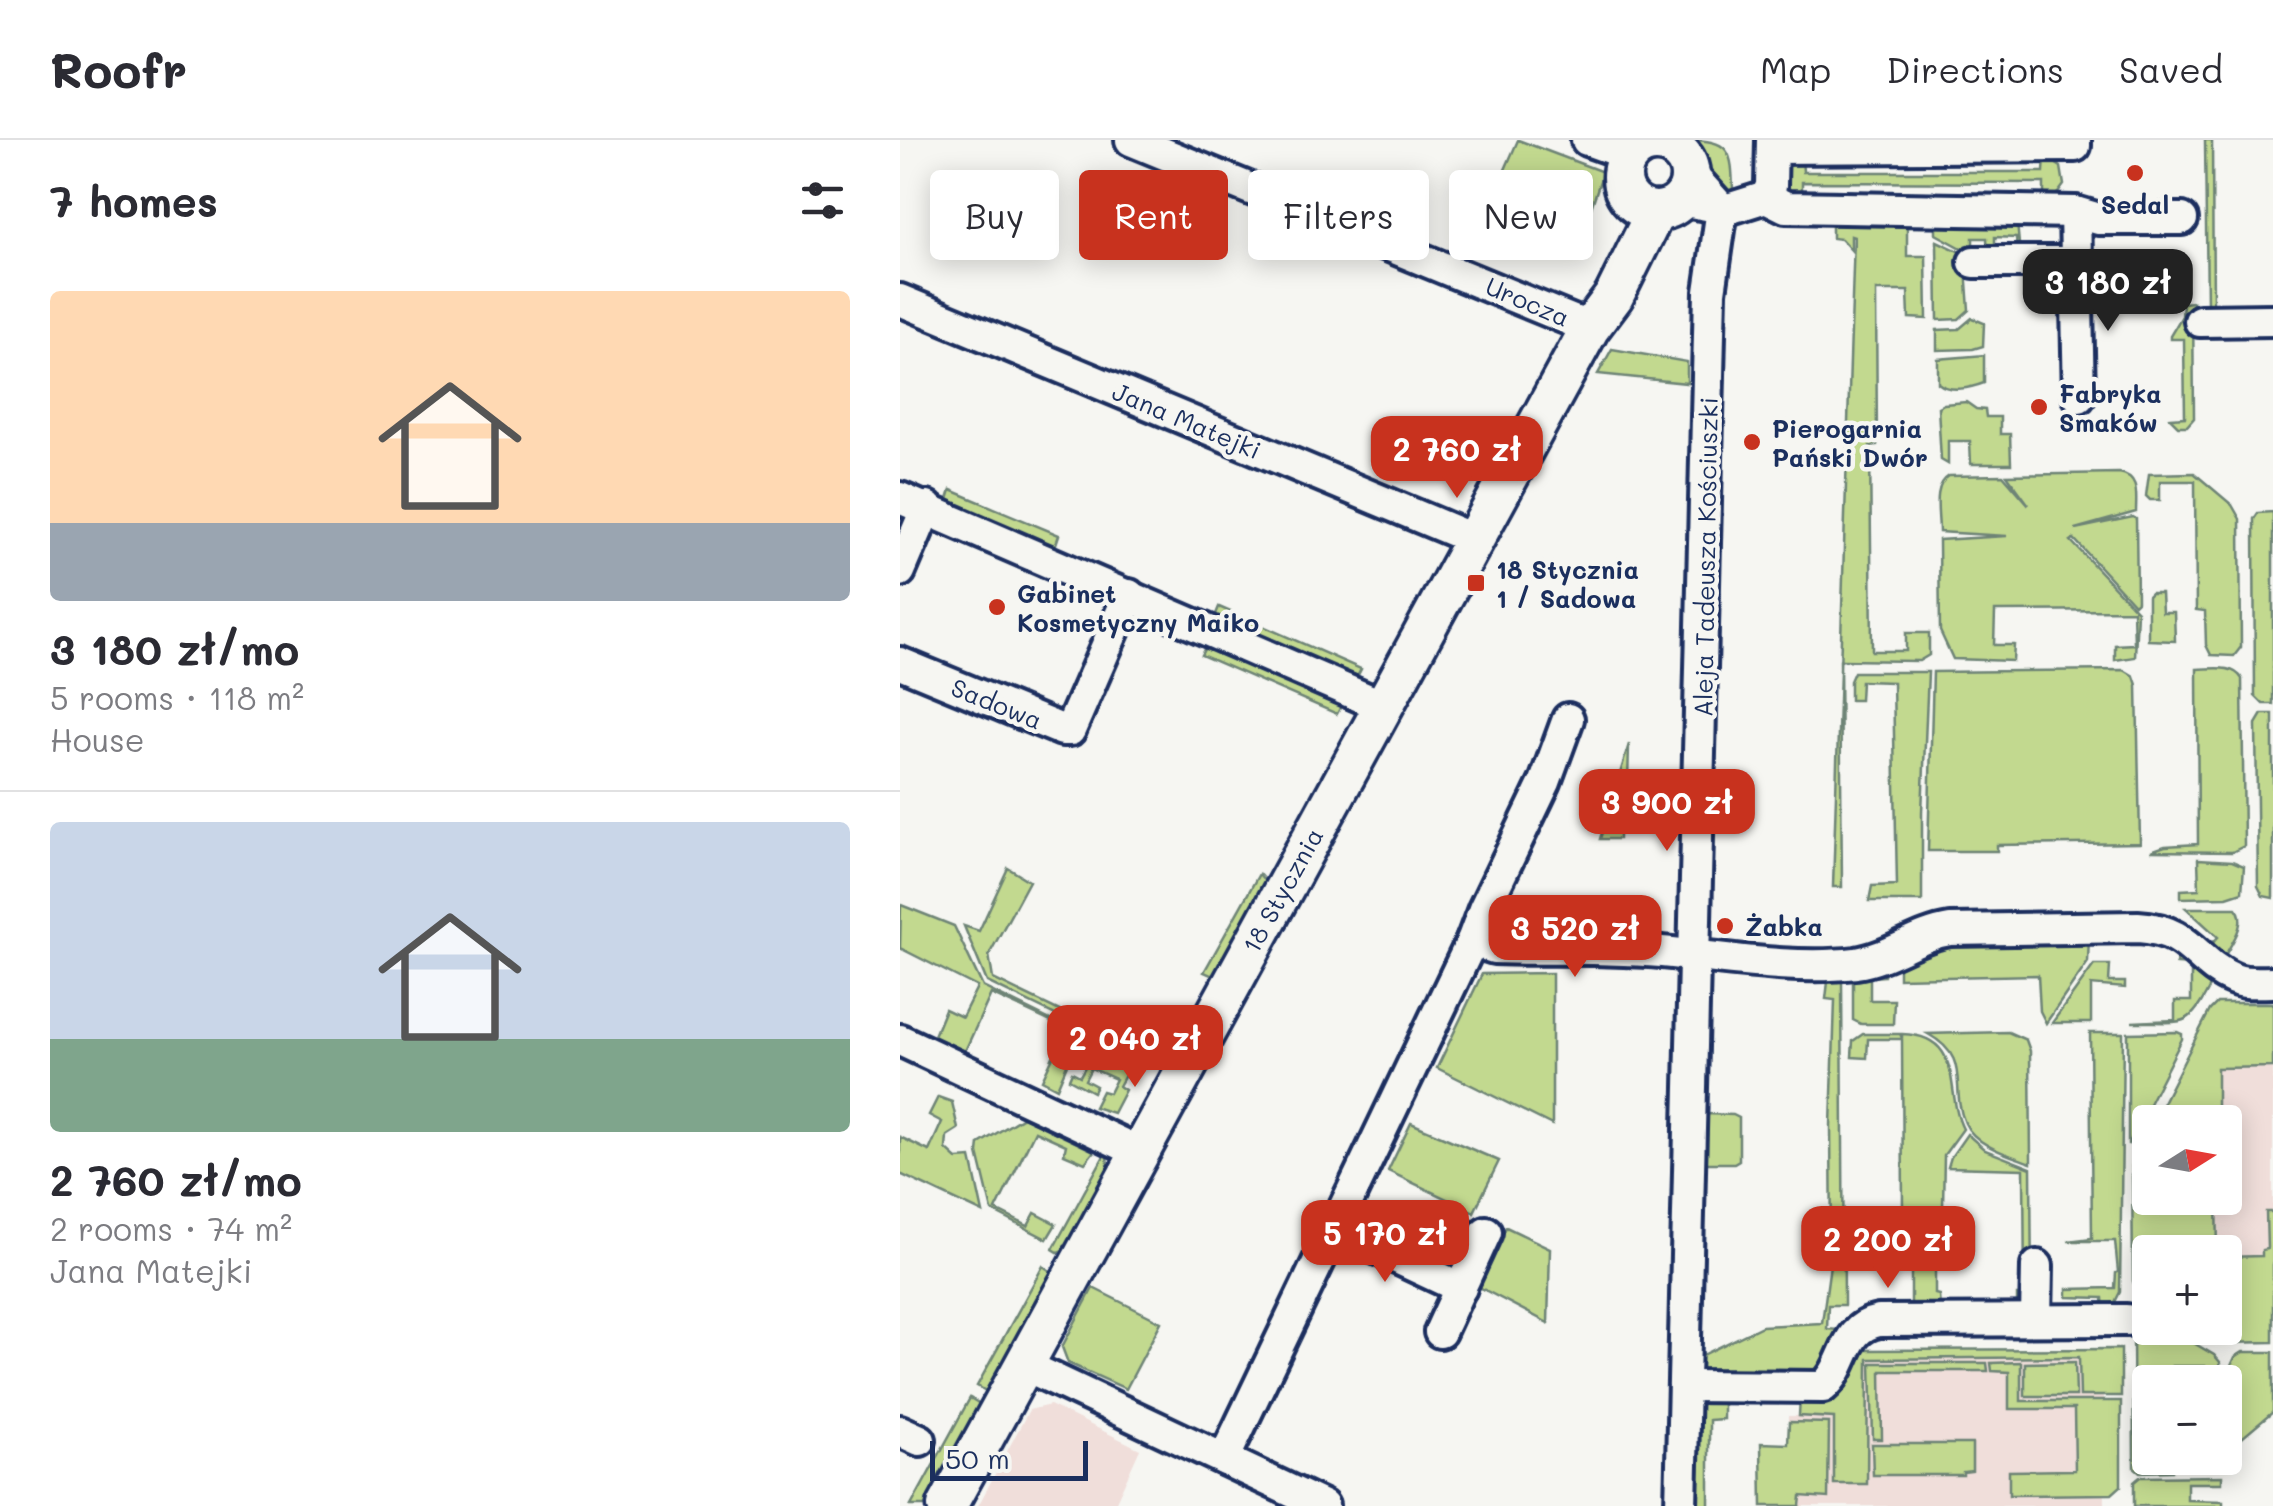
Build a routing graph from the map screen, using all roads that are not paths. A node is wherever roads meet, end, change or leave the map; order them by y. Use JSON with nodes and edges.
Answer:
{"nodes":[{"id":1,"x":1131,"y":140,"type":"edge"},
{"id":2,"x":2075,"y":143,"type":"edge"},
{"id":3,"x":1772,"y":144,"type":"edge"},
{"id":4,"x":1646,"y":164,"type":"edge"},
{"id":5,"x":1766,"y":197,"type":"junction"},
{"id":6,"x":1722,"y":209,"type":"junction"},
{"id":7,"x":2076,"y":212,"type":"junction"},
{"id":8,"x":2182,"y":219,"type":"dead end"},
{"id":9,"x":1974,"y":262,"type":"dead end"},
{"id":10,"x":2076,"y":262,"type":"junction"},
{"id":11,"x":900,"y":300,"type":"edge"},
{"id":12,"x":2273,"y":320,"type":"edge"},
{"id":13,"x":2200,"y":321,"type":"dead end"},
{"id":14,"x":1590,"y":328,"type":"junction"},
{"id":15,"x":2079,"y":397,"type":"dead end"},
{"id":16,"x":913,"y":503,"type":"edge"},
{"id":17,"x":1475,"y":540,"type":"junction"},
{"id":18,"x":900,"y":570,"type":"edge"},
{"id":19,"x":1129,"y":595,"type":"junction"},
{"id":20,"x":900,"y":663,"type":"edge"},
{"id":21,"x":1383,"y":706,"type":"junction"},
{"id":22,"x":1568,"y":718,"type":"dead end"},
{"id":23,"x":1472,"y":941,"type":"junction"},
{"id":24,"x":1693,"y":956,"type":"junction"},
{"id":25,"x":2273,"y":982,"type":"edge"},
{"id":26,"x":900,"y":1040,"type":"edge"},
{"id":27,"x":1139,"y":1152,"type":"junction"},
{"id":28,"x":1335,"y":1229,"type":"junction"},
{"id":29,"x":1486,"y":1232,"type":"dead end"},
{"id":30,"x":2037,"y":1266,"type":"dead end"},
{"id":31,"x":1461,"y":1288,"type":"junction"},
{"id":32,"x":2036,"y":1320,"type":"junction"},
{"id":33,"x":2126,"y":1320,"type":"dead end"},
{"id":34,"x":1440,"y":1332,"type":"dead end"},
{"id":35,"x":1024,"y":1365,"type":"junction"},
{"id":36,"x":1684,"y":1386,"type":"junction"},
{"id":37,"x":1224,"y":1459,"type":"junction"},
{"id":38,"x":947,"y":1506,"type":"edge"},
{"id":39,"x":1323,"y":1506,"type":"edge"},
{"id":40,"x":1681,"y":1506,"type":"edge"}],
"edges":[{"from":1,"to":14,"type":"street","name":"Urocza"},
{"from":2,"to":3,"type":"street"},
{"from":3,"to":5,"type":"street"},
{"from":4,"to":6,"type":"street"},
{"from":4,"to":14,"type":"main road","name":"18 Stycznia"},
{"from":5,"to":6,"type":"street"},
{"from":5,"to":7,"type":"street"},
{"from":6,"to":24,"type":"street","name":"Aleja Tadeusza Kościuszki"},
{"from":7,"to":8,"type":"street"},
{"from":7,"to":10,"type":"street"},
{"from":9,"to":10,"type":"street"},
{"from":10,"to":15,"type":"street"},
{"from":11,"to":17,"type":"street","name":"Jana Matejki"},
{"from":12,"to":13,"type":"street"},
{"from":14,"to":17,"type":"main road","name":"18 Stycznia"},
{"from":16,"to":18,"type":"street"},
{"from":16,"to":19,"type":"street"},
{"from":17,"to":21,"type":"main road","name":"18 Stycznia"},
{"from":19,"to":20,"type":"street","name":"Sadowa"},
{"from":19,"to":21,"type":"street"},
{"from":21,"to":27,"type":"main road","name":"18 Stycznia"},
{"from":22,"to":23,"type":"street"},
{"from":23,"to":24,"type":"street"},
{"from":23,"to":28,"type":"street"},
{"from":24,"to":25,"type":"street"},
{"from":24,"to":36,"type":"street","name":"Aleja Tadeusza Kościuszki"},
{"from":26,"to":27,"type":"street"},
{"from":27,"to":35,"type":"main road","name":"18 Stycznia"},
{"from":28,"to":31,"type":"street"},
{"from":28,"to":37,"type":"street"},
{"from":29,"to":31,"type":"street"},
{"from":30,"to":32,"type":"street"},
{"from":31,"to":34,"type":"street"},
{"from":32,"to":33,"type":"street"},
{"from":32,"to":36,"type":"street"},
{"from":35,"to":37,"type":"street"},
{"from":35,"to":38,"type":"main road","name":"18 Stycznia"},
{"from":36,"to":40,"type":"street","name":"Aleja Tadeusza Kościuszki"},
{"from":37,"to":39,"type":"street"}]}
